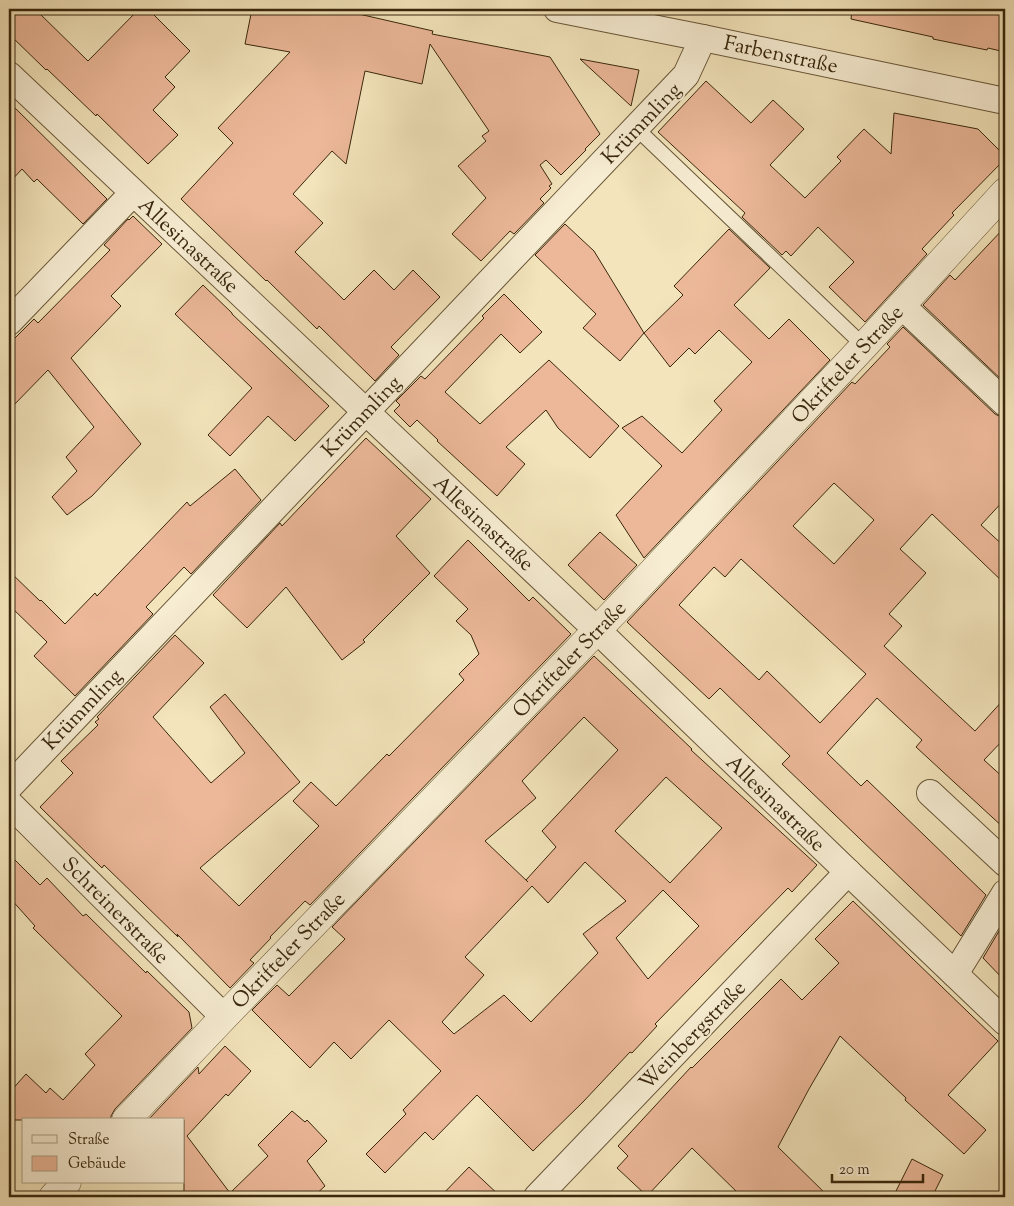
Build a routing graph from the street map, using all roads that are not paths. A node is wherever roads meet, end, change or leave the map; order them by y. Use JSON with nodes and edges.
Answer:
{"nodes":[{"id":1,"x":557,"y":9,"type":"edge"},
{"id":2,"x":598,"y":13,"type":"edge"},
{"id":3,"x":703,"y":38,"type":"junction"},
{"id":4,"x":9,"y":75,"type":"edge"},
{"id":5,"x":1005,"y":101,"type":"edge"},
{"id":6,"x":636,"y":128,"type":"junction"},
{"id":7,"x":133,"y":192,"type":"junction"},
{"id":8,"x":1005,"y":192,"type":"edge"},
{"id":9,"x":901,"y":305,"type":"junction"},
{"id":10,"x":9,"y":322,"type":"edge"},
{"id":11,"x":864,"y":346,"type":"junction"},
{"id":12,"x":1005,"y":403,"type":"edge"},
{"id":13,"x":365,"y":412,"type":"junction"},
{"id":14,"x":596,"y":629,"type":"junction"},
{"id":15,"x":9,"y":787,"type":"edge"},
{"id":16,"x":930,"y":793,"type":"dead end"},
{"id":17,"x":9,"y":803,"type":"edge"},
{"id":18,"x":1005,"y":862,"type":"edge"},
{"id":19,"x":848,"y":872,"type":"junction"},
{"id":20,"x":1005,"y":893,"type":"edge"},
{"id":21,"x":955,"y":974,"type":"junction"},
{"id":22,"x":224,"y":1017,"type":"junction"},
{"id":23,"x":1005,"y":1022,"type":"edge"},
{"id":24,"x":128,"y":1118,"type":"edge"},
{"id":25,"x":65,"y":1184,"type":"edge"},
{"id":26,"x":53,"y":1197,"type":"edge"},
{"id":27,"x":537,"y":1197,"type":"edge"}],
"edges":[{"from":1,"to":2,"type":"street","name":"Farbenstraße"},
{"from":2,"to":3,"type":"street","name":"Farbenstraße"},
{"from":3,"to":5,"type":"street","name":"Farbenstraße"},
{"from":3,"to":6,"type":"street","name":"Krümmling"},
{"from":4,"to":7,"type":"street","name":"Allesinastraße"},
{"from":6,"to":11,"type":"lane"},
{"from":6,"to":13,"type":"street","name":"Krümmling"},
{"from":7,"to":10,"type":"street"},
{"from":7,"to":13,"type":"street","name":"Allesinastraße"},
{"from":8,"to":9,"type":"street","name":"Okrifteler Straße"},
{"from":9,"to":11,"type":"street","name":"Okrifteler Straße"},
{"from":9,"to":12,"type":"street"},
{"from":11,"to":14,"type":"street","name":"Okrifteler Straße"},
{"from":13,"to":14,"type":"street","name":"Allesinastraße"},
{"from":13,"to":15,"type":"street","name":"Krümmling"},
{"from":14,"to":19,"type":"street","name":"Allesinastraße"},
{"from":14,"to":22,"type":"street","name":"Okrifteler Straße"},
{"from":16,"to":18,"type":"street"},
{"from":17,"to":22,"type":"street","name":"Schreinerstraße"},
{"from":19,"to":21,"type":"street","name":"Allesinastraße"},
{"from":19,"to":27,"type":"street","name":"Weinbergstraße"},
{"from":20,"to":21,"type":"street"},
{"from":21,"to":23,"type":"street","name":"Allesinastraße"},
{"from":22,"to":24,"type":"street","name":"Okrifteler Straße"},
{"from":25,"to":26,"type":"street"}]}
